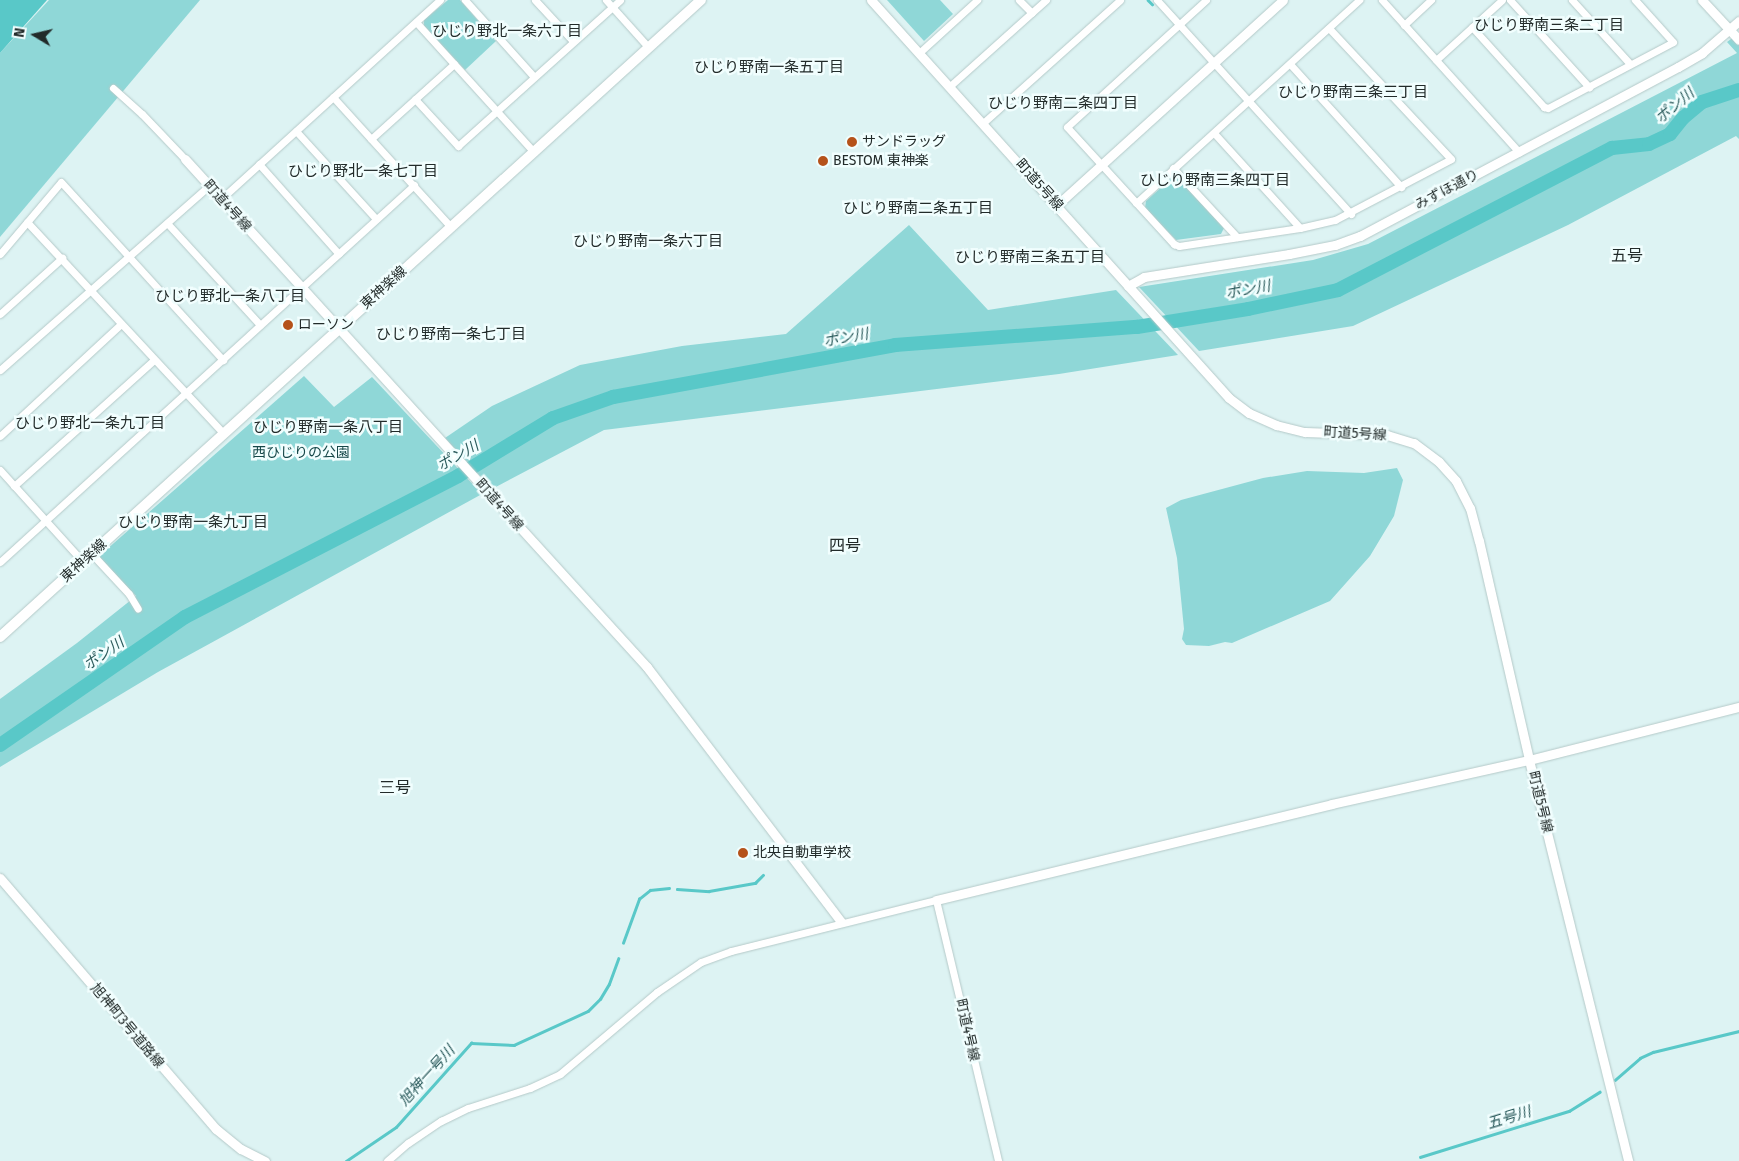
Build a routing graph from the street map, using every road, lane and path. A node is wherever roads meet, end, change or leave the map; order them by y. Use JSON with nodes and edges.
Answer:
{"nodes":[{"id":1,"x":440,"y":0,"type":"edge"},
{"id":2,"x":465,"y":0,"type":"edge"},
{"id":3,"x":535,"y":0,"type":"edge"},
{"id":4,"x":606,"y":0,"type":"edge"},
{"id":5,"x":620,"y":0,"type":"edge"},
{"id":6,"x":701,"y":0,"type":"edge"},
{"id":7,"x":871,"y":0,"type":"edge"},
{"id":8,"x":977,"y":0,"type":"edge"},
{"id":9,"x":1019,"y":0,"type":"edge"},
{"id":10,"x":1046,"y":0,"type":"edge"},
{"id":11,"x":1120,"y":0,"type":"edge"},
{"id":12,"x":1158,"y":0,"type":"edge"},
{"id":13,"x":1206,"y":0,"type":"edge"},
{"id":14,"x":1283,"y":0,"type":"edge"},
{"id":15,"x":1359,"y":0,"type":"edge"},
{"id":16,"x":1382,"y":0,"type":"edge"},
{"id":17,"x":1431,"y":0,"type":"edge"},
{"id":18,"x":1502,"y":0,"type":"edge"},
{"id":19,"x":1510,"y":0,"type":"edge"},
{"id":20,"x":1572,"y":0,"type":"edge"},
{"id":21,"x":1635,"y":0,"type":"edge"},
{"id":22,"x":1702,"y":0,"type":"edge"},
{"id":23,"x":612,"y":7,"type":"junction"},
{"id":24,"x":1032,"y":13,"type":"junction"},
{"id":25,"x":1739,"y":21,"type":"edge"},
{"id":26,"x":416,"y":22,"type":"junction"},
{"id":27,"x":1179,"y":24,"type":"junction"},
{"id":28,"x":1404,"y":25,"type":"junction"},
{"id":29,"x":1472,"y":27,"type":"junction"},
{"id":30,"x":1330,"y":28,"type":"junction"},
{"id":31,"x":1729,"y":30,"type":"junction"},
{"id":32,"x":1739,"y":40,"type":"edge"},
{"id":33,"x":573,"y":41,"type":"junction"},
{"id":34,"x":649,"y":48,"type":"junction"},
{"id":35,"x":919,"y":53,"type":"junction"},
{"id":36,"x":1436,"y":60,"type":"junction"},
{"id":37,"x":1214,"y":63,"type":"junction"},
{"id":38,"x":454,"y":64,"type":"junction"},
{"id":39,"x":1290,"y":64,"type":"junction"},
{"id":40,"x":1630,"y":64,"type":"junction"},
{"id":41,"x":534,"y":76,"type":"junction"},
{"id":42,"x":950,"y":86,"type":"junction"},
{"id":43,"x":1589,"y":87,"type":"junction"},
{"id":44,"x":113,"y":88,"type":"dead end"},
{"id":45,"x":333,"y":97,"type":"junction"},
{"id":46,"x":415,"y":99,"type":"junction"},
{"id":47,"x":1249,"y":101,"type":"junction"},
{"id":48,"x":497,"y":111,"type":"junction"},
{"id":49,"x":983,"y":123,"type":"junction"},
{"id":50,"x":296,"y":131,"type":"junction"},
{"id":51,"x":1214,"y":134,"type":"junction"},
{"id":52,"x":372,"y":139,"type":"junction"},
{"id":53,"x":534,"y":152,"type":"junction"},
{"id":54,"x":1519,"y":152,"type":"junction"},
{"id":55,"x":185,"y":159,"type":"joint"},
{"id":56,"x":259,"y":164,"type":"junction"},
{"id":57,"x":1101,"y":165,"type":"junction"},
{"id":58,"x":1174,"y":168,"type":"junction"},
{"id":59,"x":414,"y":185,"type":"junction"},
{"id":60,"x":209,"y":186,"type":"junction"},
{"id":61,"x":1401,"y":187,"type":"junction"},
{"id":62,"x":221,"y":199,"type":"junction"},
{"id":63,"x":1136,"y":203,"type":"junction"},
{"id":64,"x":1057,"y":205,"type":"junction"},
{"id":65,"x":1351,"y":214,"type":"junction"},
{"id":66,"x":376,"y":219,"type":"junction"},
{"id":67,"x":27,"y":222,"type":"junction"},
{"id":68,"x":167,"y":223,"type":"junction"},
{"id":69,"x":451,"y":227,"type":"junction"},
{"id":70,"x":1300,"y":228,"type":"junction"},
{"id":71,"x":1237,"y":237,"type":"junction"},
{"id":72,"x":0,"y":254,"type":"edge"},
{"id":73,"x":339,"y":254,"type":"junction"},
{"id":74,"x":129,"y":257,"type":"junction"},
{"id":75,"x":62,"y":258,"type":"junction"},
{"id":76,"x":1128,"y":286,"type":"junction"},
{"id":77,"x":301,"y":287,"type":"junction"},
{"id":78,"x":91,"y":290,"type":"junction"},
{"id":79,"x":0,"y":314,"type":"edge"},
{"id":80,"x":121,"y":324,"type":"junction"},
{"id":81,"x":260,"y":325,"type":"junction"},
{"id":82,"x":339,"y":329,"type":"junction"},
{"id":83,"x":154,"y":360,"type":"junction"},
{"id":84,"x":223,"y":360,"type":"junction"},
{"id":85,"x":0,"y":370,"type":"edge"},
{"id":86,"x":185,"y":394,"type":"junction"},
{"id":87,"x":224,"y":434,"type":"junction"},
{"id":88,"x":0,"y":436,"type":"edge"},
{"id":89,"x":0,"y":470,"type":"edge"},
{"id":90,"x":14,"y":486,"type":"junction"},
{"id":91,"x":45,"y":519,"type":"junction"},
{"id":92,"x":0,"y":549,"type":"edge"},
{"id":93,"x":92,"y":554,"type":"junction"},
{"id":94,"x":6,"y":556,"type":"junction"},
{"id":95,"x":0,"y":562,"type":"edge"},
{"id":96,"x":83,"y":562,"type":"junction"},
{"id":97,"x":138,"y":609,"type":"dead end"},
{"id":98,"x":0,"y":637,"type":"edge"},
{"id":99,"x":1739,"y":708,"type":"edge"},
{"id":100,"x":1529,"y":760,"type":"junction"},
{"id":101,"x":0,"y":878,"type":"edge"},
{"id":102,"x":936,"y":900,"type":"junction"},
{"id":103,"x":841,"y":922,"type":"junction"},
{"id":104,"x":265,"y":1161,"type":"edge"},
{"id":105,"x":387,"y":1161,"type":"edge"},
{"id":106,"x":998,"y":1161,"type":"edge"},
{"id":107,"x":1628,"y":1161,"type":"edge"}],
"edges":[{"from":1,"to":26,"type":"street"},
{"from":2,"to":41,"type":"street"},
{"from":3,"to":33,"type":"street"},
{"from":4,"to":23,"type":"street"},
{"from":5,"to":23,"type":"street"},
{"from":6,"to":34,"type":"main road","name":"東神楽線"},
{"from":7,"to":35,"type":"street","name":"町道5号線"},
{"from":8,"to":35,"type":"street"},
{"from":9,"to":24,"type":"street"},
{"from":10,"to":24,"type":"street"},
{"from":11,"to":49,"type":"street"},
{"from":12,"to":27,"type":"street"},
{"from":13,"to":27,"type":"street"},
{"from":14,"to":37,"type":"street"},
{"from":15,"to":30,"type":"street"},
{"from":16,"to":28,"type":"street"},
{"from":17,"to":28,"type":"street"},
{"from":18,"to":29,"type":"street"},
{"from":19,"to":43,"type":"street"},
{"from":20,"to":40,"type":"street"},
{"from":21,"to":40,"type":"street"},
{"from":22,"to":31,"type":"street"},
{"from":23,"to":33,"type":"street"},
{"from":23,"to":34,"type":"street"},
{"from":24,"to":42,"type":"street"},
{"from":25,"to":31,"type":"street","name":"みずほ通り"},
{"from":26,"to":38,"type":"street"},
{"from":26,"to":45,"type":"street"},
{"from":27,"to":37,"type":"street"},
{"from":27,"to":57,"type":"street"},
{"from":28,"to":36,"type":"street"},
{"from":29,"to":36,"type":"street"},
{"from":29,"to":43,"type":"street"},
{"from":30,"to":39,"type":"street"},
{"from":30,"to":61,"type":"street"},
{"from":31,"to":32,"type":"street"},
{"from":31,"to":54,"type":"street","name":"みずほ通り"},
{"from":33,"to":41,"type":"street"},
{"from":34,"to":53,"type":"main road","name":"東神楽線"},
{"from":35,"to":42,"type":"street","name":"町道5号線"},
{"from":36,"to":54,"type":"street"},
{"from":37,"to":47,"type":"street"},
{"from":37,"to":57,"type":"street"},
{"from":38,"to":46,"type":"street"},
{"from":38,"to":48,"type":"street"},
{"from":39,"to":47,"type":"street"},
{"from":39,"to":61,"type":"street"},
{"from":40,"to":43,"type":"street"},
{"from":41,"to":48,"type":"street"},
{"from":42,"to":49,"type":"street","name":"町道5号線"},
{"from":44,"to":55,"type":"street","name":"町道4号線"},
{"from":45,"to":50,"type":"street"},
{"from":45,"to":52,"type":"street"},
{"from":46,"to":48,"type":"street"},
{"from":46,"to":52,"type":"street"},
{"from":47,"to":51,"type":"street"},
{"from":47,"to":65,"type":"street"},
{"from":48,"to":53,"type":"street"},
{"from":49,"to":64,"type":"street","name":"町道5号線"},
{"from":50,"to":56,"type":"street"},
{"from":50,"to":66,"type":"street"},
{"from":51,"to":58,"type":"street"},
{"from":51,"to":70,"type":"street"},
{"from":52,"to":59,"type":"street"},
{"from":53,"to":69,"type":"main road","name":"東神楽線"},
{"from":54,"to":76,"type":"street","name":"みずほ通り"},
{"from":55,"to":60,"type":"street","name":"町道4号線"},
{"from":56,"to":62,"type":"street"},
{"from":56,"to":73,"type":"street"},
{"from":57,"to":63,"type":"street"},
{"from":57,"to":64,"type":"street"},
{"from":58,"to":63,"type":"street"},
{"from":58,"to":71,"type":"street"},
{"from":59,"to":66,"type":"street"},
{"from":59,"to":69,"type":"street"},
{"from":60,"to":62,"type":"street","name":"町道4号線"},
{"from":60,"to":68,"type":"street"},
{"from":61,"to":65,"type":"street"},
{"from":62,"to":77,"type":"street","name":"町道4号線"},
{"from":63,"to":71,"type":"street"},
{"from":64,"to":76,"type":"street","name":"町道5号線"},
{"from":65,"to":70,"type":"street"},
{"from":66,"to":73,"type":"street"},
{"from":67,"to":72,"type":"street"},
{"from":67,"to":74,"type":"street"},
{"from":67,"to":75,"type":"street"},
{"from":68,"to":74,"type":"street"},
{"from":68,"to":81,"type":"street"},
{"from":69,"to":82,"type":"main road","name":"東神楽線"},
{"from":70,"to":71,"type":"street"},
{"from":73,"to":77,"type":"street"},
{"from":74,"to":78,"type":"street"},
{"from":74,"to":84,"type":"street"},
{"from":75,"to":78,"type":"street"},
{"from":75,"to":79,"type":"street"},
{"from":76,"to":100,"type":"street","name":"町道5号線"},
{"from":77,"to":81,"type":"street"},
{"from":77,"to":82,"type":"street","name":"町道4号線"},
{"from":78,"to":80,"type":"street"},
{"from":78,"to":85,"type":"street"},
{"from":80,"to":83,"type":"street"},
{"from":80,"to":88,"type":"street"},
{"from":81,"to":84,"type":"street"},
{"from":82,"to":87,"type":"main road","name":"東神楽線"},
{"from":82,"to":103,"type":"street","name":"町道4号線"},
{"from":83,"to":86,"type":"street"},
{"from":83,"to":90,"type":"street"},
{"from":84,"to":86,"type":"street"},
{"from":86,"to":87,"type":"street"},
{"from":86,"to":91,"type":"street"},
{"from":87,"to":93,"type":"main road","name":"東神楽線"},
{"from":89,"to":90,"type":"street"},
{"from":90,"to":91,"type":"street"},
{"from":91,"to":94,"type":"street"},
{"from":91,"to":96,"type":"street"},
{"from":92,"to":94,"type":"street"},
{"from":93,"to":96,"type":"main road","name":"東神楽線"},
{"from":93,"to":97,"type":"street"},
{"from":94,"to":95,"type":"street"},
{"from":96,"to":98,"type":"main road","name":"東神楽線"},
{"from":99,"to":100,"type":"street"},
{"from":100,"to":102,"type":"street"},
{"from":100,"to":107,"type":"street","name":"町道5号線"},
{"from":101,"to":104,"type":"street","name":"旭神町3号道路線"},
{"from":102,"to":103,"type":"street"},
{"from":102,"to":106,"type":"street","name":"町道4号線"},
{"from":103,"to":105,"type":"street"}]}
